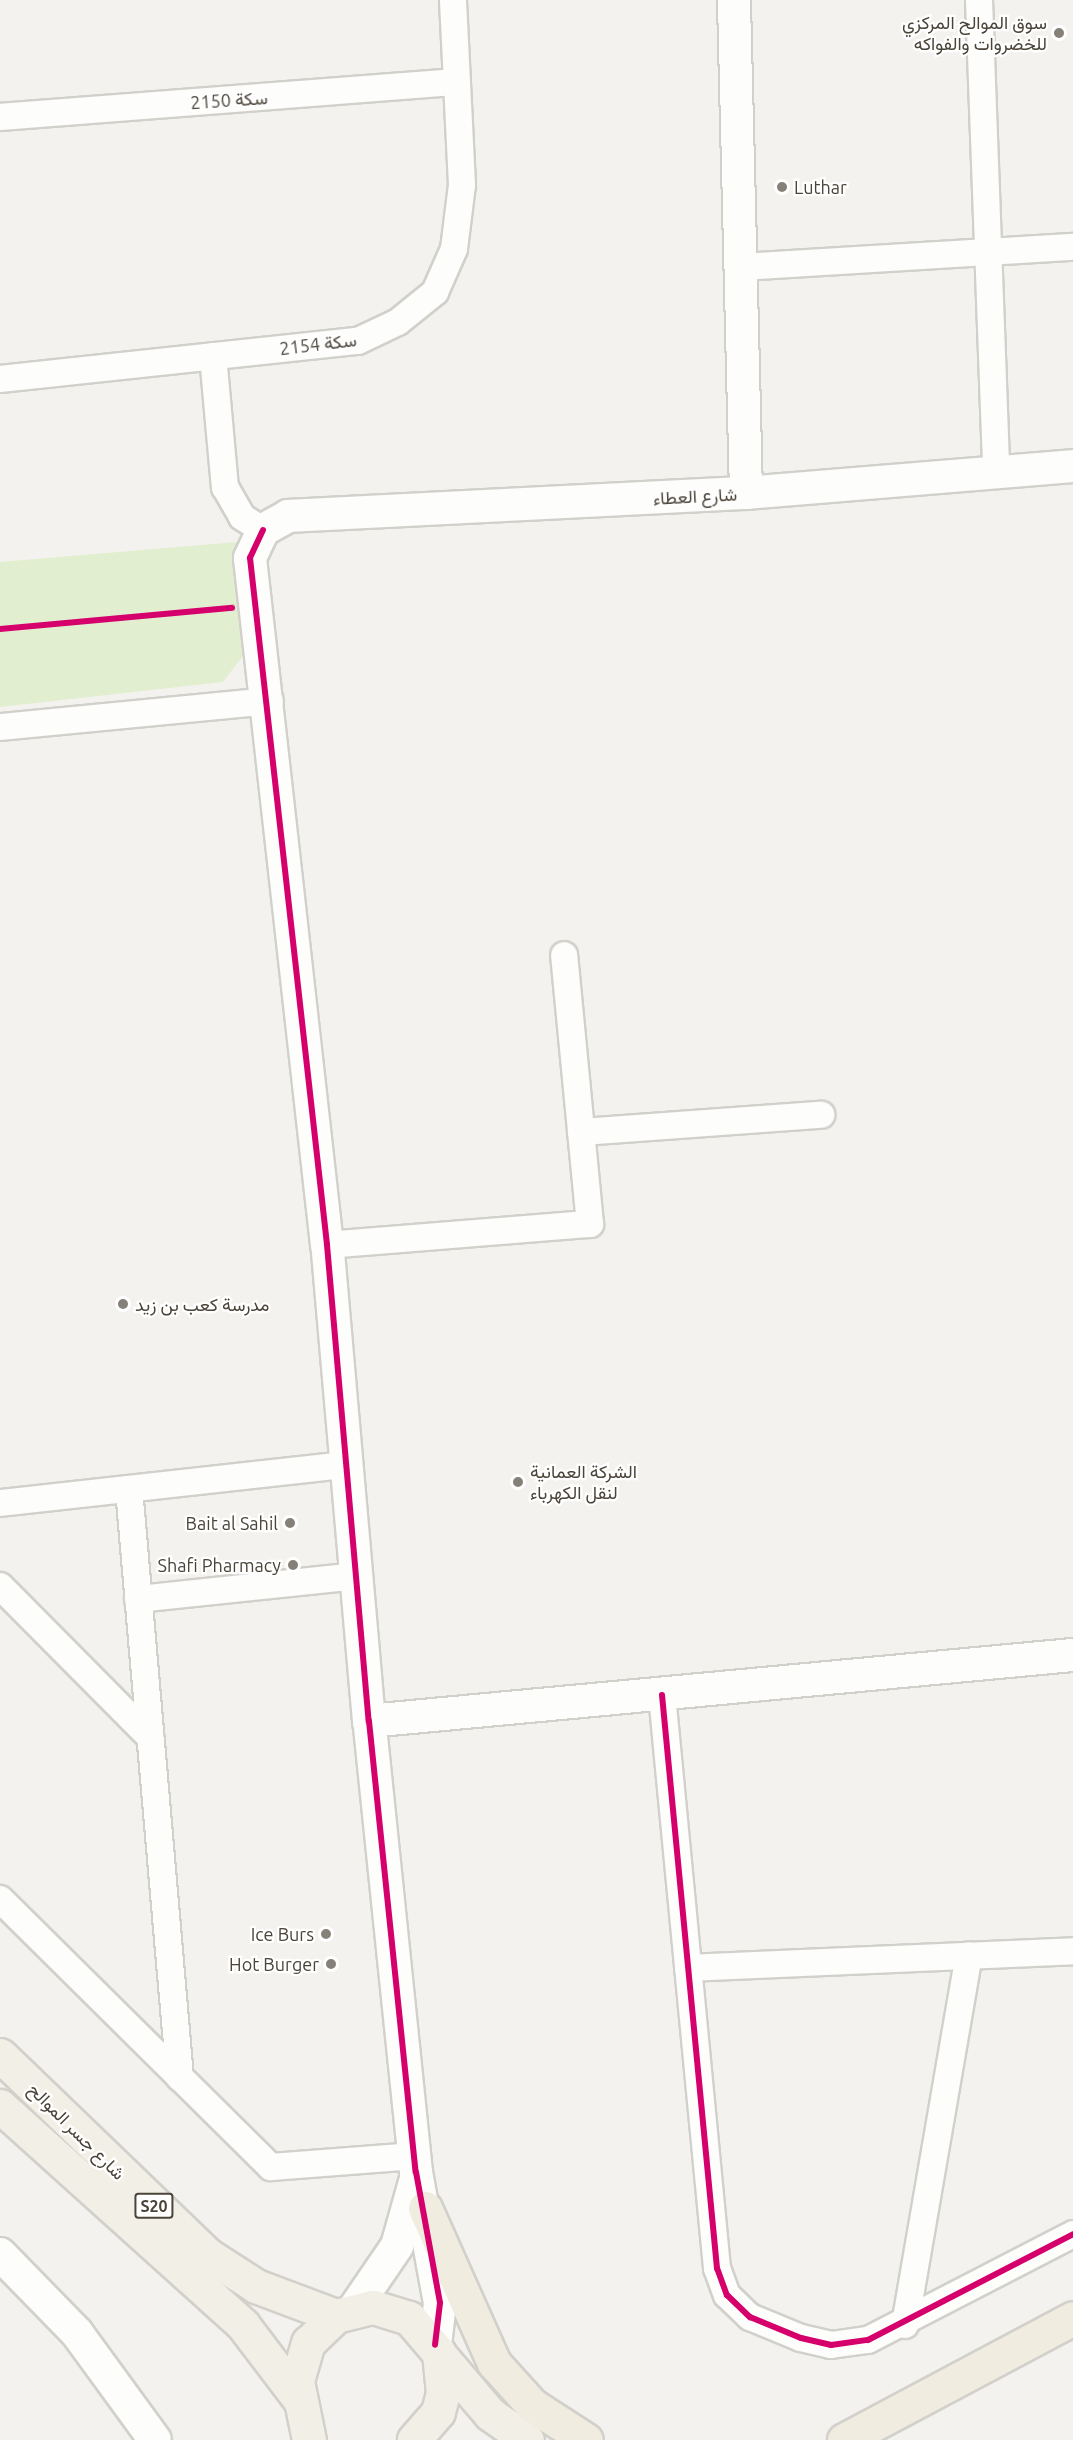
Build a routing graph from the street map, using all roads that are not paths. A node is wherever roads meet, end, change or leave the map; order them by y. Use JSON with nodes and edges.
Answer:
{"nodes":[{"id":1,"x":453,"y":0,"type":"edge"},
{"id":2,"x":734,"y":0,"type":"edge"},
{"id":3,"x":980,"y":0,"type":"edge"},
{"id":4,"x":458,"y":82,"type":"junction"},
{"id":5,"x":0,"y":117,"type":"edge"},
{"id":6,"x":988,"y":248,"type":"junction"},
{"id":7,"x":1073,"y":248,"type":"edge"},
{"id":8,"x":742,"y":267,"type":"junction"},
{"id":9,"x":213,"y":356,"type":"junction"},
{"id":10,"x":0,"y":379,"type":"edge"},
{"id":11,"x":1073,"y":466,"type":"edge"},
{"id":12,"x":996,"y":473,"type":"junction"},
{"id":13,"x":746,"y":493,"type":"junction"},
{"id":14,"x":263,"y":530,"type":"junction"},
{"id":15,"x":270,"y":701,"type":"junction"},
{"id":16,"x":0,"y":727,"type":"edge"},
{"id":17,"x":564,"y":955,"type":"dead end"},
{"id":18,"x":821,"y":1115,"type":"dead end"},
{"id":19,"x":581,"y":1132,"type":"junction"},
{"id":20,"x":327,"y":1245,"type":"junction"},
{"id":21,"x":346,"y":1465,"type":"junction"},
{"id":22,"x":129,"y":1489,"type":"junction"},
{"id":23,"x":0,"y":1503,"type":"edge"},
{"id":24,"x":356,"y":1576,"type":"junction"},
{"id":25,"x":0,"y":1586,"type":"edge"},
{"id":26,"x":138,"y":1599,"type":"junction"},
{"id":27,"x":1073,"y":1655,"type":"edge"},
{"id":28,"x":662,"y":1695,"type":"junction"},
{"id":29,"x":369,"y":1721,"type":"junction"},
{"id":30,"x":150,"y":1737,"type":"junction"},
{"id":31,"x":0,"y":1899,"type":"edge"},
{"id":32,"x":1073,"y":1951,"type":"edge"},
{"id":33,"x":969,"y":1955,"type":"junction"},
{"id":34,"x":688,"y":1968,"type":"junction"},
{"id":35,"x":0,"y":2055,"type":"edge"},
{"id":36,"x":180,"y":2078,"type":"junction"},
{"id":37,"x":0,"y":2106,"type":"edge"},
{"id":38,"x":415,"y":2164,"type":"junction"},
{"id":39,"x":425,"y":2208,"type":"junction"},
{"id":40,"x":1073,"y":2234,"type":"edge"},
{"id":41,"x":0,"y":2254,"type":"edge"},
{"id":42,"x":345,"y":2313,"type":"junction"},
{"id":43,"x":1073,"y":2318,"type":"edge"},
{"id":44,"x":905,"y":2325,"type":"junction"},
{"id":45,"x":437,"y":2349,"type":"junction"},
{"id":46,"x":311,"y":2425,"type":"edge"},
{"id":47,"x":155,"y":2440,"type":"edge"},
{"id":48,"x":414,"y":2440,"type":"edge"},
{"id":49,"x":528,"y":2440,"type":"edge"},
{"id":50,"x":586,"y":2440,"type":"edge"},
{"id":51,"x":844,"y":2440,"type":"edge"}],
"edges":[{"from":1,"to":4,"type":"street","name":"سكة 2154"},
{"from":2,"to":8,"type":"street","name":"شارع العطاء"},
{"from":3,"to":6,"type":"street"},
{"from":4,"to":5,"type":"street","name":"سكة 2150"},
{"from":4,"to":9,"type":"street","name":"سكة 2154"},
{"from":6,"to":7,"type":"street"},
{"from":6,"to":8,"type":"street"},
{"from":6,"to":12,"type":"street"},
{"from":8,"to":13,"type":"street","name":"شارع العطاء"},
{"from":9,"to":10,"type":"street","name":"سكة 2154"},
{"from":9,"to":14,"type":"street"},
{"from":11,"to":12,"type":"street"},
{"from":12,"to":13,"type":"street"},
{"from":13,"to":14,"type":"street","name":"شارع العطاء"},
{"from":14,"to":15,"type":"street"},
{"from":15,"to":16,"type":"street"},
{"from":15,"to":20,"type":"street"},
{"from":17,"to":19,"type":"street"},
{"from":18,"to":19,"type":"street"},
{"from":19,"to":20,"type":"street"},
{"from":20,"to":21,"type":"street"},
{"from":21,"to":22,"type":"street"},
{"from":21,"to":24,"type":"street"},
{"from":22,"to":23,"type":"street"},
{"from":22,"to":26,"type":"street"},
{"from":24,"to":26,"type":"street"},
{"from":24,"to":29,"type":"street"},
{"from":25,"to":30,"type":"street"},
{"from":26,"to":30,"type":"street"},
{"from":27,"to":28,"type":"street"},
{"from":28,"to":29,"type":"street"},
{"from":28,"to":34,"type":"street"},
{"from":29,"to":38,"type":"street"},
{"from":30,"to":36,"type":"street"},
{"from":31,"to":36,"type":"street"},
{"from":32,"to":33,"type":"street"},
{"from":33,"to":34,"type":"street"},
{"from":33,"to":44,"type":"street"},
{"from":34,"to":44,"type":"street"},
{"from":35,"to":42,"type":"main road","name":"شارع جسر الموالح","number":"S20"},
{"from":36,"to":38,"type":"street"},
{"from":37,"to":46,"type":"main road","name":"شارع جسر الموالح","number":"S20"},
{"from":38,"to":39,"type":"street"},
{"from":38,"to":42,"type":"street"},
{"from":39,"to":45,"type":"street"},
{"from":39,"to":50,"type":"highway"},
{"from":40,"to":44,"type":"street"},
{"from":41,"to":47,"type":"street"},
{"from":42,"to":45,"type":"main road","number":"S20"},
{"from":42,"to":46,"type":"main road","number":"S20"},
{"from":43,"to":51,"type":"highway"},
{"from":45,"to":48,"type":"main road"},
{"from":45,"to":49,"type":"main road","number":"S20"}]}
